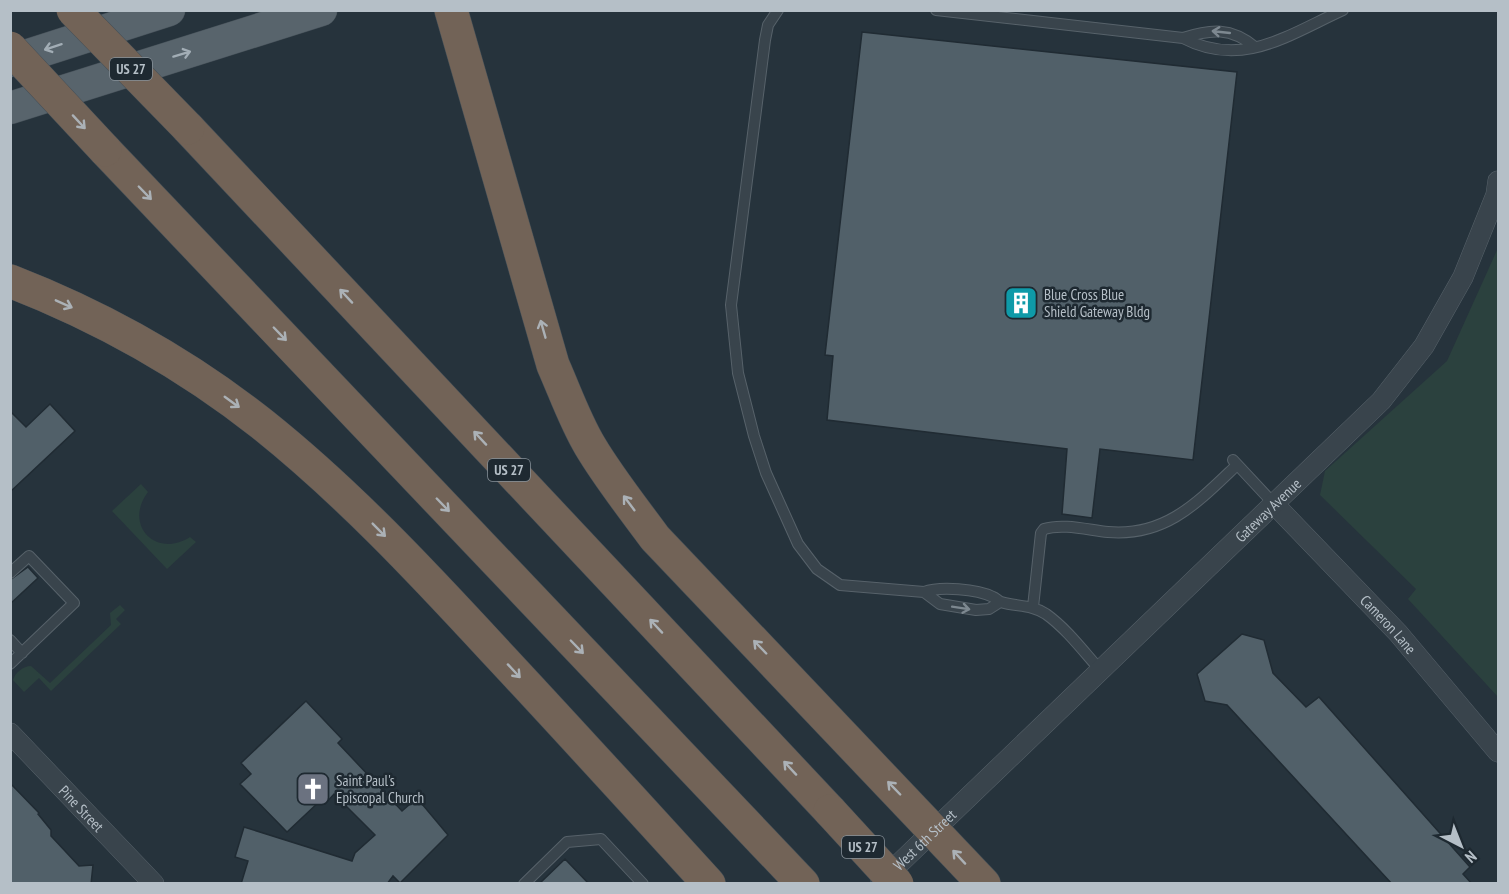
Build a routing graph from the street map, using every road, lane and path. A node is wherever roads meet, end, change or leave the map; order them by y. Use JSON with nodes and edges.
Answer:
{"nodes":[{"id":1,"x":73,"y":10,"type":"edge"},
{"id":2,"x":97,"y":10,"type":"edge"},
{"id":3,"x":169,"y":10,"type":"edge"},
{"id":4,"x":321,"y":10,"type":"edge"},
{"id":5,"x":452,"y":10,"type":"edge"},
{"id":6,"x":778,"y":10,"type":"edge"},
{"id":7,"x":936,"y":10,"type":"edge"},
{"id":8,"x":1343,"y":10,"type":"edge"},
{"id":9,"x":998,"y":14,"type":"edge"},
{"id":10,"x":1014,"y":14,"type":"edge"},
{"id":11,"x":1183,"y":38,"type":"junction"},
{"id":12,"x":1255,"y":47,"type":"junction"},
{"id":13,"x":10,"y":48,"type":"edge"},
{"id":14,"x":10,"y":61,"type":"edge"},
{"id":15,"x":10,"y":108,"type":"edge"},
{"id":16,"x":188,"y":128,"type":"junction"},
{"id":17,"x":1498,"y":181,"type":"edge"},
{"id":18,"x":10,"y":280,"type":"edge"},
{"id":19,"x":1274,"y":504,"type":"junction"},
{"id":20,"x":10,"y":573,"type":"edge"},
{"id":21,"x":924,"y":592,"type":"junction"},
{"id":22,"x":1000,"y":602,"type":"junction"},
{"id":23,"x":1033,"y":607,"type":"junction"},
{"id":24,"x":10,"y":640,"type":"edge"},
{"id":25,"x":22,"y":652,"type":"junction"},
{"id":26,"x":10,"y":664,"type":"edge"},
{"id":27,"x":1101,"y":671,"type":"junction"},
{"id":28,"x":10,"y":733,"type":"edge"},
{"id":29,"x":1498,"y":752,"type":"edge"},
{"id":30,"x":972,"y":795,"type":"joint"},
{"id":31,"x":935,"y":830,"type":"junction"},
{"id":32,"x":778,"y":870,"type":"edge"},
{"id":33,"x":150,"y":882,"type":"edge"},
{"id":34,"x":524,"y":884,"type":"edge"},
{"id":35,"x":643,"y":884,"type":"edge"},
{"id":36,"x":708,"y":884,"type":"edge"},
{"id":37,"x":803,"y":884,"type":"edge"},
{"id":38,"x":879,"y":884,"type":"edge"},
{"id":39,"x":897,"y":884,"type":"edge"},
{"id":40,"x":984,"y":884,"type":"edge"}],
"edges":[{"from":1,"to":16,"type":"highway","number":"US 27","bridge":true},
{"from":2,"to":16,"type":"highway","bridge":true},
{"from":3,"to":14,"type":"main road","one_way":true},
{"from":15,"to":4,"type":"main road","one_way":true},
{"from":31,"to":5,"type":"highway","one_way":true},
{"from":6,"to":21,"type":"lane"},
{"from":7,"to":9,"type":"lane"},
{"from":8,"to":12,"type":"lane"},
{"from":9,"to":10,"type":"lane"},
{"from":10,"to":11,"type":"lane"},
{"from":11,"to":12,"type":"lane"},
{"from":12,"to":11,"type":"lane","one_way":true},
{"from":13,"to":32,"type":"highway","one_way":true,"bridge":true},
{"from":39,"to":16,"type":"highway","number":"US 27","one_way":true,"bridge":true},
{"from":17,"to":19,"type":"street","name":"Gateway Avenue"},
{"from":18,"to":36,"type":"highway","one_way":true},
{"from":19,"to":23,"type":"lane"},
{"from":19,"to":27,"type":"street","name":"Gateway Avenue"},
{"from":19,"to":29,"type":"street","name":"Cameron Lane"},
{"from":20,"to":25,"type":"lane"},
{"from":21,"to":22,"type":"lane"},
{"from":21,"to":22,"type":"lane","one_way":true},
{"from":22,"to":23,"type":"lane"},
{"from":23,"to":27,"type":"lane"},
{"from":24,"to":25,"type":"lane"},
{"from":25,"to":26,"type":"lane"},
{"from":27,"to":30,"type":"street","name":"Gateway Avenue"},
{"from":28,"to":33,"type":"street","name":"Pine Street"},
{"from":30,"to":31,"type":"street","name":"West 6th Street"},
{"from":31,"to":38,"type":"street","name":"West 6th Street"},
{"from":40,"to":31,"type":"highway","one_way":true},
{"from":32,"to":37,"type":"highway"},
{"from":34,"to":35,"type":"lane"}]}
